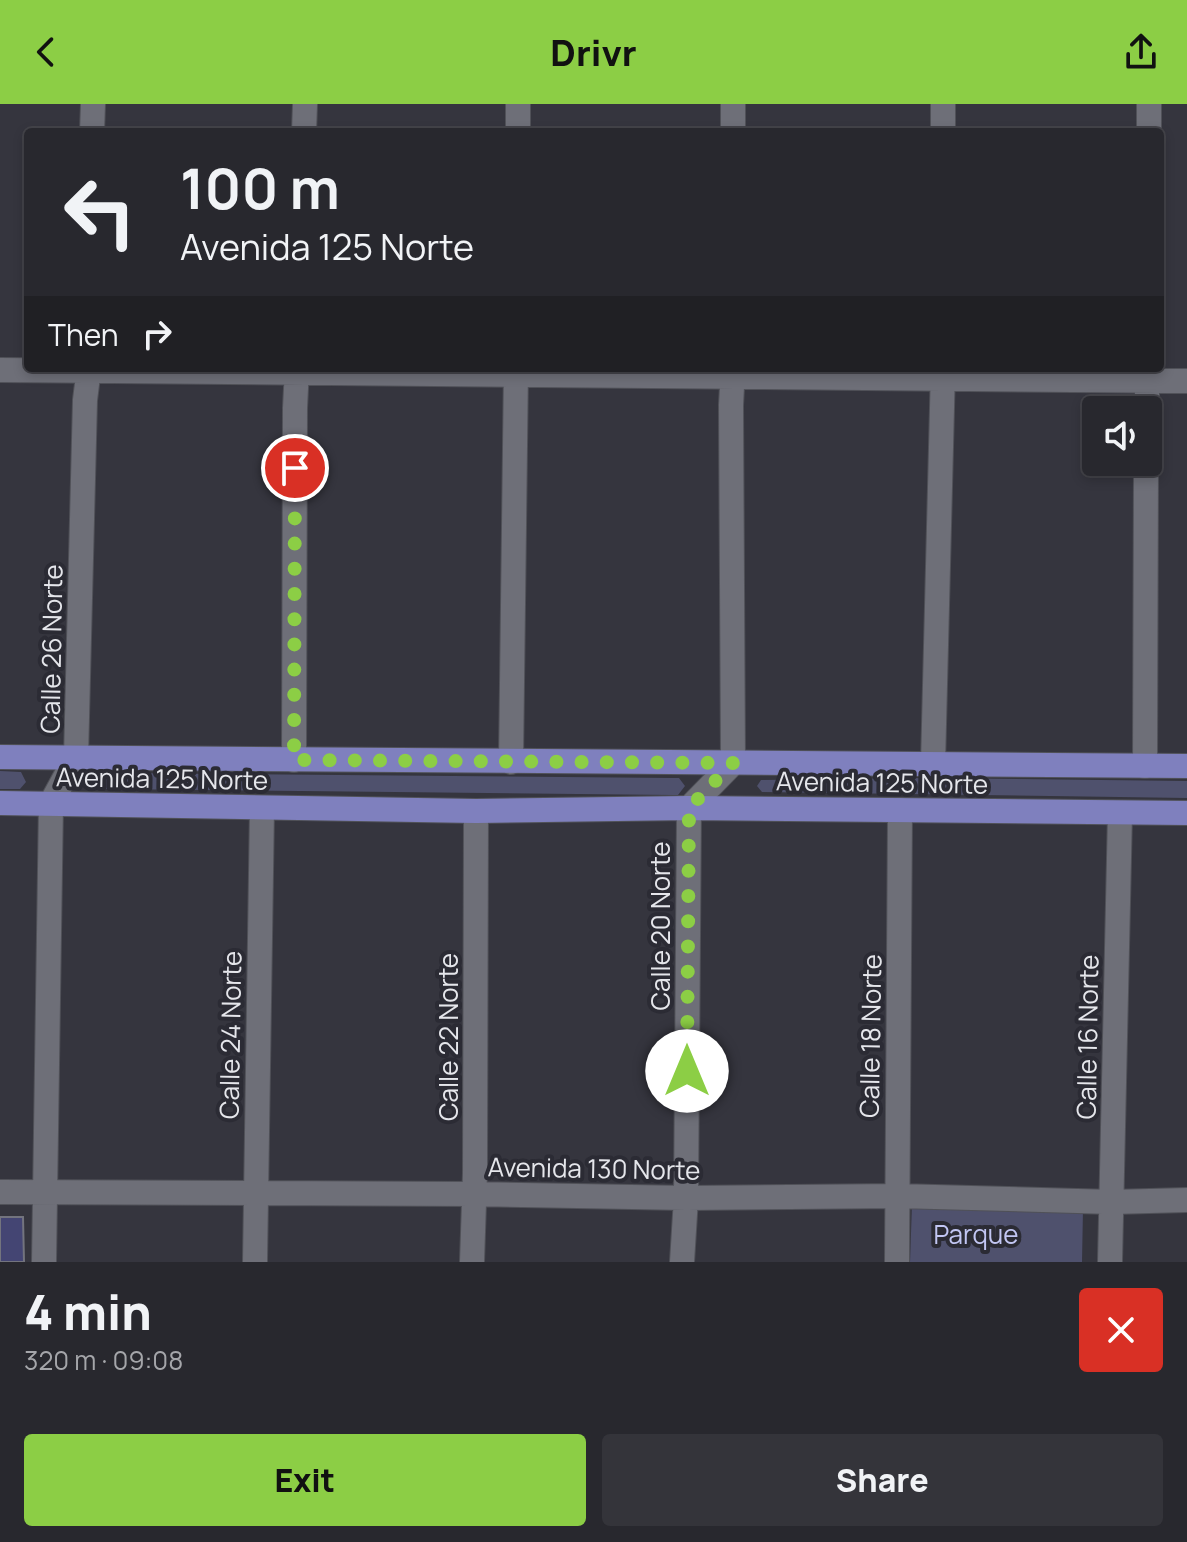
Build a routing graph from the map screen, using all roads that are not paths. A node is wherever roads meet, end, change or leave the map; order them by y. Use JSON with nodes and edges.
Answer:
{"nodes":[{"id":1,"x":93,"y":104,"type":"edge"},
{"id":2,"x":305,"y":104,"type":"edge"},
{"id":3,"x":518,"y":104,"type":"edge"},
{"id":4,"x":733,"y":104,"type":"edge"},
{"id":5,"x":943,"y":104,"type":"edge"},
{"id":6,"x":1149,"y":104,"type":"edge"},
{"id":7,"x":92,"y":128,"type":"edge"},
{"id":8,"x":304,"y":128,"type":"edge"},
{"id":9,"x":518,"y":128,"type":"edge"},
{"id":10,"x":733,"y":128,"type":"edge"},
{"id":11,"x":943,"y":128,"type":"edge"},
{"id":12,"x":1149,"y":128,"type":"edge"},
{"id":13,"x":0,"y":370,"type":"edge"},
{"id":14,"x":24,"y":370,"type":"edge"},
{"id":15,"x":89,"y":372,"type":"edge"},
{"id":16,"x":297,"y":372,"type":"edge"},
{"id":17,"x":516,"y":372,"type":"edge"},
{"id":18,"x":733,"y":372,"type":"edge"},
{"id":19,"x":943,"y":374,"type":"edge"},
{"id":20,"x":1147,"y":374,"type":"edge"},
{"id":21,"x":1187,"y":381,"type":"edge"},
{"id":22,"x":1147,"y":396,"type":"edge"},
{"id":23,"x":1146,"y":476,"type":"edge"},
{"id":24,"x":0,"y":757,"type":"edge"},
{"id":25,"x":76,"y":757,"type":"junction"},
{"id":26,"x":294,"y":760,"type":"junction"},
{"id":27,"x":511,"y":762,"type":"junction"},
{"id":28,"x":733,"y":763,"type":"junction"},
{"id":29,"x":933,"y":764,"type":"junction"},
{"id":30,"x":1145,"y":766,"type":"junction"},
{"id":31,"x":1187,"y":766,"type":"edge"},
{"id":32,"x":0,"y":803,"type":"edge"},
{"id":33,"x":51,"y":803,"type":"junction"},
{"id":34,"x":262,"y":808,"type":"junction"},
{"id":35,"x":689,"y":808,"type":"junction"},
{"id":36,"x":900,"y":810,"type":"junction"},
{"id":37,"x":476,"y":811,"type":"junction"},
{"id":38,"x":1120,"y":813,"type":"junction"},
{"id":39,"x":1187,"y":813,"type":"edge"},
{"id":40,"x":0,"y":1192,"type":"edge"},
{"id":41,"x":45,"y":1192,"type":"junction"},
{"id":42,"x":255,"y":1193,"type":"junction"},
{"id":43,"x":473,"y":1194,"type":"junction"},
{"id":44,"x":898,"y":1196,"type":"junction"},
{"id":45,"x":686,"y":1198,"type":"junction"},
{"id":46,"x":1187,"y":1200,"type":"edge"},
{"id":47,"x":1112,"y":1202,"type":"junction"},
{"id":48,"x":44,"y":1262,"type":"edge"},
{"id":49,"x":255,"y":1262,"type":"edge"},
{"id":50,"x":472,"y":1262,"type":"edge"},
{"id":51,"x":682,"y":1262,"type":"edge"},
{"id":52,"x":897,"y":1262,"type":"edge"},
{"id":53,"x":1110,"y":1262,"type":"edge"}],
"edges":[{"from":1,"to":7,"type":"street"},
{"from":2,"to":8,"type":"street"},
{"from":3,"to":9,"type":"street"},
{"from":4,"to":10,"type":"street"},
{"from":5,"to":11,"type":"street"},
{"from":6,"to":12,"type":"street"},
{"from":13,"to":14,"type":"street"},
{"from":15,"to":25,"type":"street","name":"Calle 26 Norte"},
{"from":16,"to":26,"type":"street"},
{"from":17,"to":27,"type":"street"},
{"from":18,"to":19,"type":"street"},
{"from":18,"to":28,"type":"street"},
{"from":19,"to":20,"type":"street"},
{"from":19,"to":29,"type":"street"},
{"from":20,"to":21,"type":"street"},
{"from":20,"to":22,"type":"street"},
{"from":23,"to":30,"type":"street"},
{"from":24,"to":25,"type":"main road","name":"Avenida 125 Norte"},
{"from":25,"to":26,"type":"main road","name":"Avenida 125 Norte"},
{"from":25,"to":33,"type":"street","name":"Calle 26 Norte"},
{"from":26,"to":27,"type":"main road","name":"Avenida 125 Norte"},
{"from":27,"to":28,"type":"main road","name":"Avenida 125 Norte"},
{"from":28,"to":29,"type":"main road","name":"Avenida 125 Norte"},
{"from":28,"to":35,"type":"street","name":"Calle 20 Norte"},
{"from":29,"to":30,"type":"main road","name":"Avenida 125 Norte"},
{"from":30,"to":31,"type":"main road","name":"Avenida 125 Norte"},
{"from":32,"to":33,"type":"main road","name":"Avenida 125 Norte"},
{"from":33,"to":34,"type":"main road","name":"Avenida 125 Norte"},
{"from":33,"to":41,"type":"street","name":"Calle 26 Norte"},
{"from":34,"to":37,"type":"main road","name":"Avenida 125 Norte"},
{"from":34,"to":42,"type":"street","name":"Calle 24 Norte"},
{"from":35,"to":36,"type":"main road","name":"Avenida 125 Norte"},
{"from":35,"to":37,"type":"main road","name":"Avenida 125 Norte"},
{"from":35,"to":45,"type":"street","name":"Calle 20 Norte"},
{"from":36,"to":38,"type":"main road","name":"Avenida 125 Norte"},
{"from":36,"to":44,"type":"street","name":"Calle 18 Norte"},
{"from":37,"to":43,"type":"street","name":"Calle 22 Norte"},
{"from":38,"to":39,"type":"main road","name":"Avenida 125 Norte"},
{"from":38,"to":47,"type":"street","name":"Calle 16 Norte"},
{"from":40,"to":41,"type":"street","name":"Avenida 130 Norte"},
{"from":41,"to":42,"type":"street","name":"Avenida 130 Norte"},
{"from":41,"to":48,"type":"street","name":"Calle 26 Norte"},
{"from":42,"to":43,"type":"street","name":"Avenida 130 Norte"},
{"from":42,"to":49,"type":"street","name":"Calle 24 Norte"},
{"from":43,"to":45,"type":"street","name":"Avenida 130 Norte"},
{"from":43,"to":50,"type":"street","name":"Calle 22 Norte"},
{"from":44,"to":45,"type":"street","name":"Avenida 130 Norte"},
{"from":44,"to":47,"type":"street","name":"Avenida 130 Norte"},
{"from":44,"to":52,"type":"street","name":"Calle 18 Norte"},
{"from":45,"to":51,"type":"street","name":"Calle 20 Norte"},
{"from":46,"to":47,"type":"street","name":"Avenida 130 Norte"},
{"from":47,"to":53,"type":"street","name":"Calle 16 Norte"}]}
